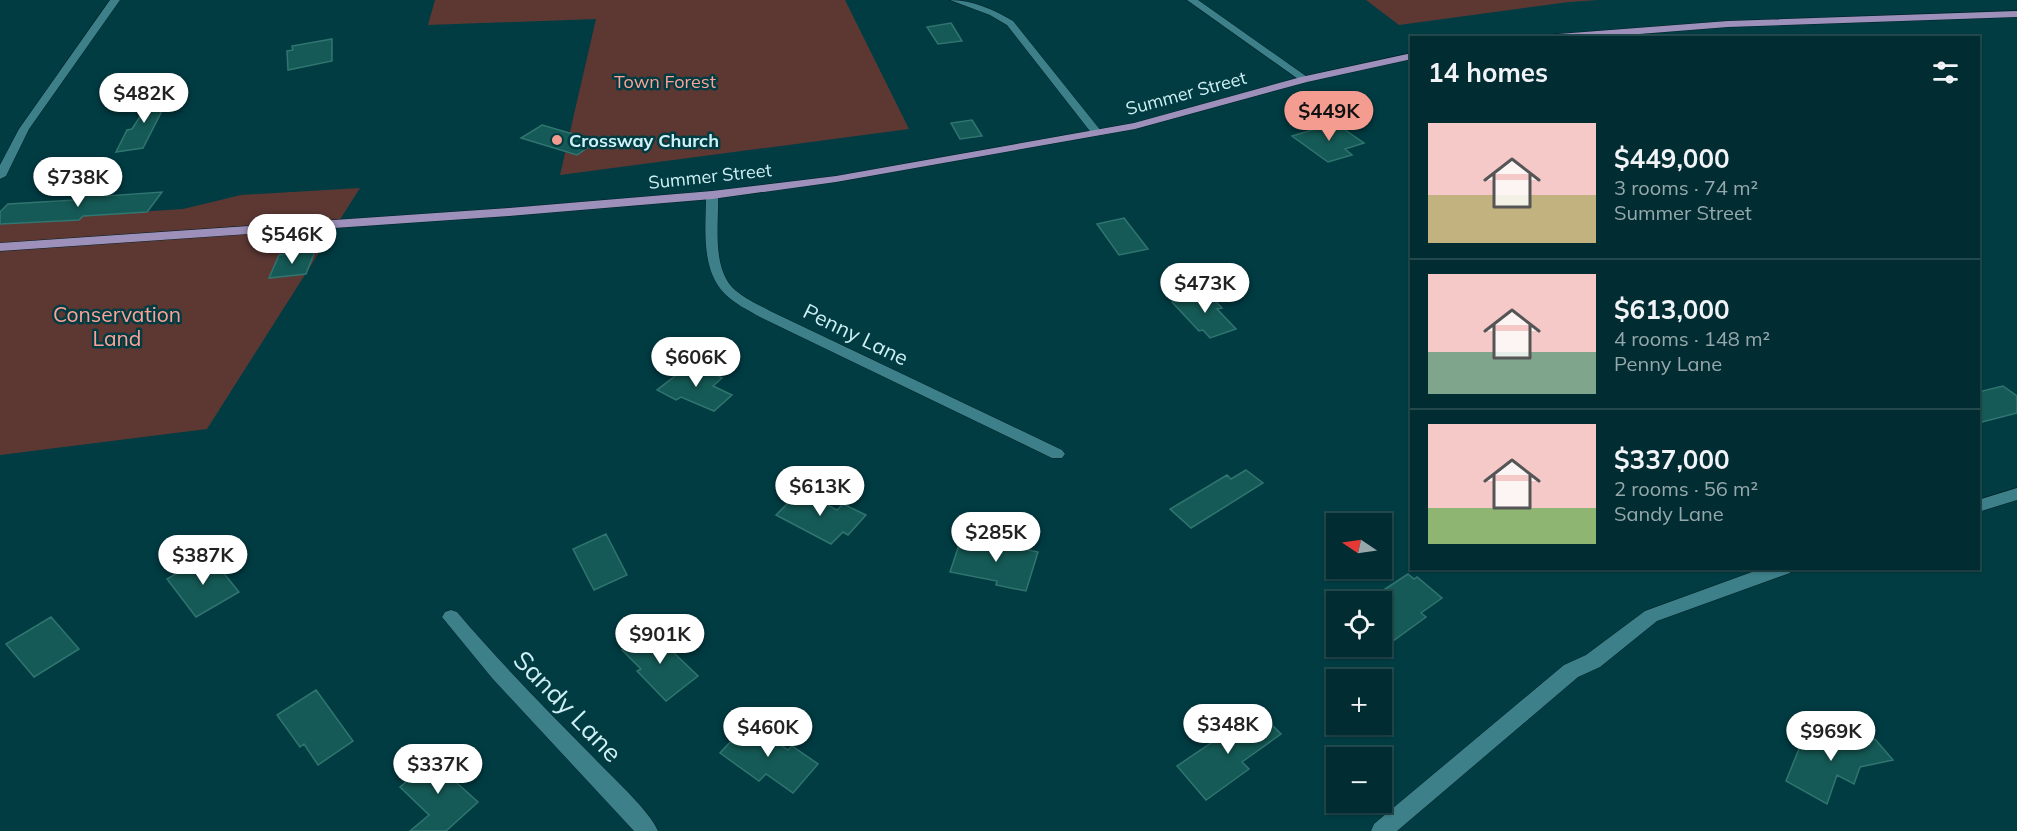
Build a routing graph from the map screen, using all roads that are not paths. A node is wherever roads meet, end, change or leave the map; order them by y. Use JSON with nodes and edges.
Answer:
{"nodes":[{"id":1,"x":115,"y":0,"type":"edge"},
{"id":2,"x":955,"y":0,"type":"edge"},
{"id":3,"x":1192,"y":0,"type":"edge"},
{"id":4,"x":2017,"y":14,"type":"edge"},
{"id":5,"x":1571,"y":36,"type":"edge"},
{"id":6,"x":1410,"y":56,"type":"edge"},
{"id":7,"x":1305,"y":79,"type":"junction"},
{"id":8,"x":1097,"y":133,"type":"junction"},
{"id":9,"x":0,"y":176,"type":"edge"},
{"id":10,"x":712,"y":195,"type":"junction"},
{"id":11,"x":0,"y":247,"type":"edge"},
{"id":12,"x":1058,"y":454,"type":"dead end"},
{"id":13,"x":2017,"y":494,"type":"edge"},
{"id":14,"x":1980,"y":505,"type":"edge"},
{"id":15,"x":1778,"y":570,"type":"edge"},
{"id":16,"x":451,"y":617,"type":"dead end"},
{"id":17,"x":648,"y":831,"type":"edge"},
{"id":18,"x":1382,"y":831,"type":"edge"}],
"edges":[{"from":1,"to":9,"type":"street"},
{"from":2,"to":8,"type":"street"},
{"from":3,"to":7,"type":"street"},
{"from":4,"to":5,"type":"main road"},
{"from":6,"to":7,"type":"main road","name":"Summer Street"},
{"from":7,"to":8,"type":"main road","name":"Summer Street"},
{"from":8,"to":10,"type":"main road","name":"Summer Street"},
{"from":10,"to":11,"type":"main road","name":"Summer Street"},
{"from":10,"to":12,"type":"street","name":"Penny Lane"},
{"from":13,"to":14,"type":"street"},
{"from":15,"to":18,"type":"street"},
{"from":16,"to":17,"type":"street","name":"Sandy Lane"}]}
